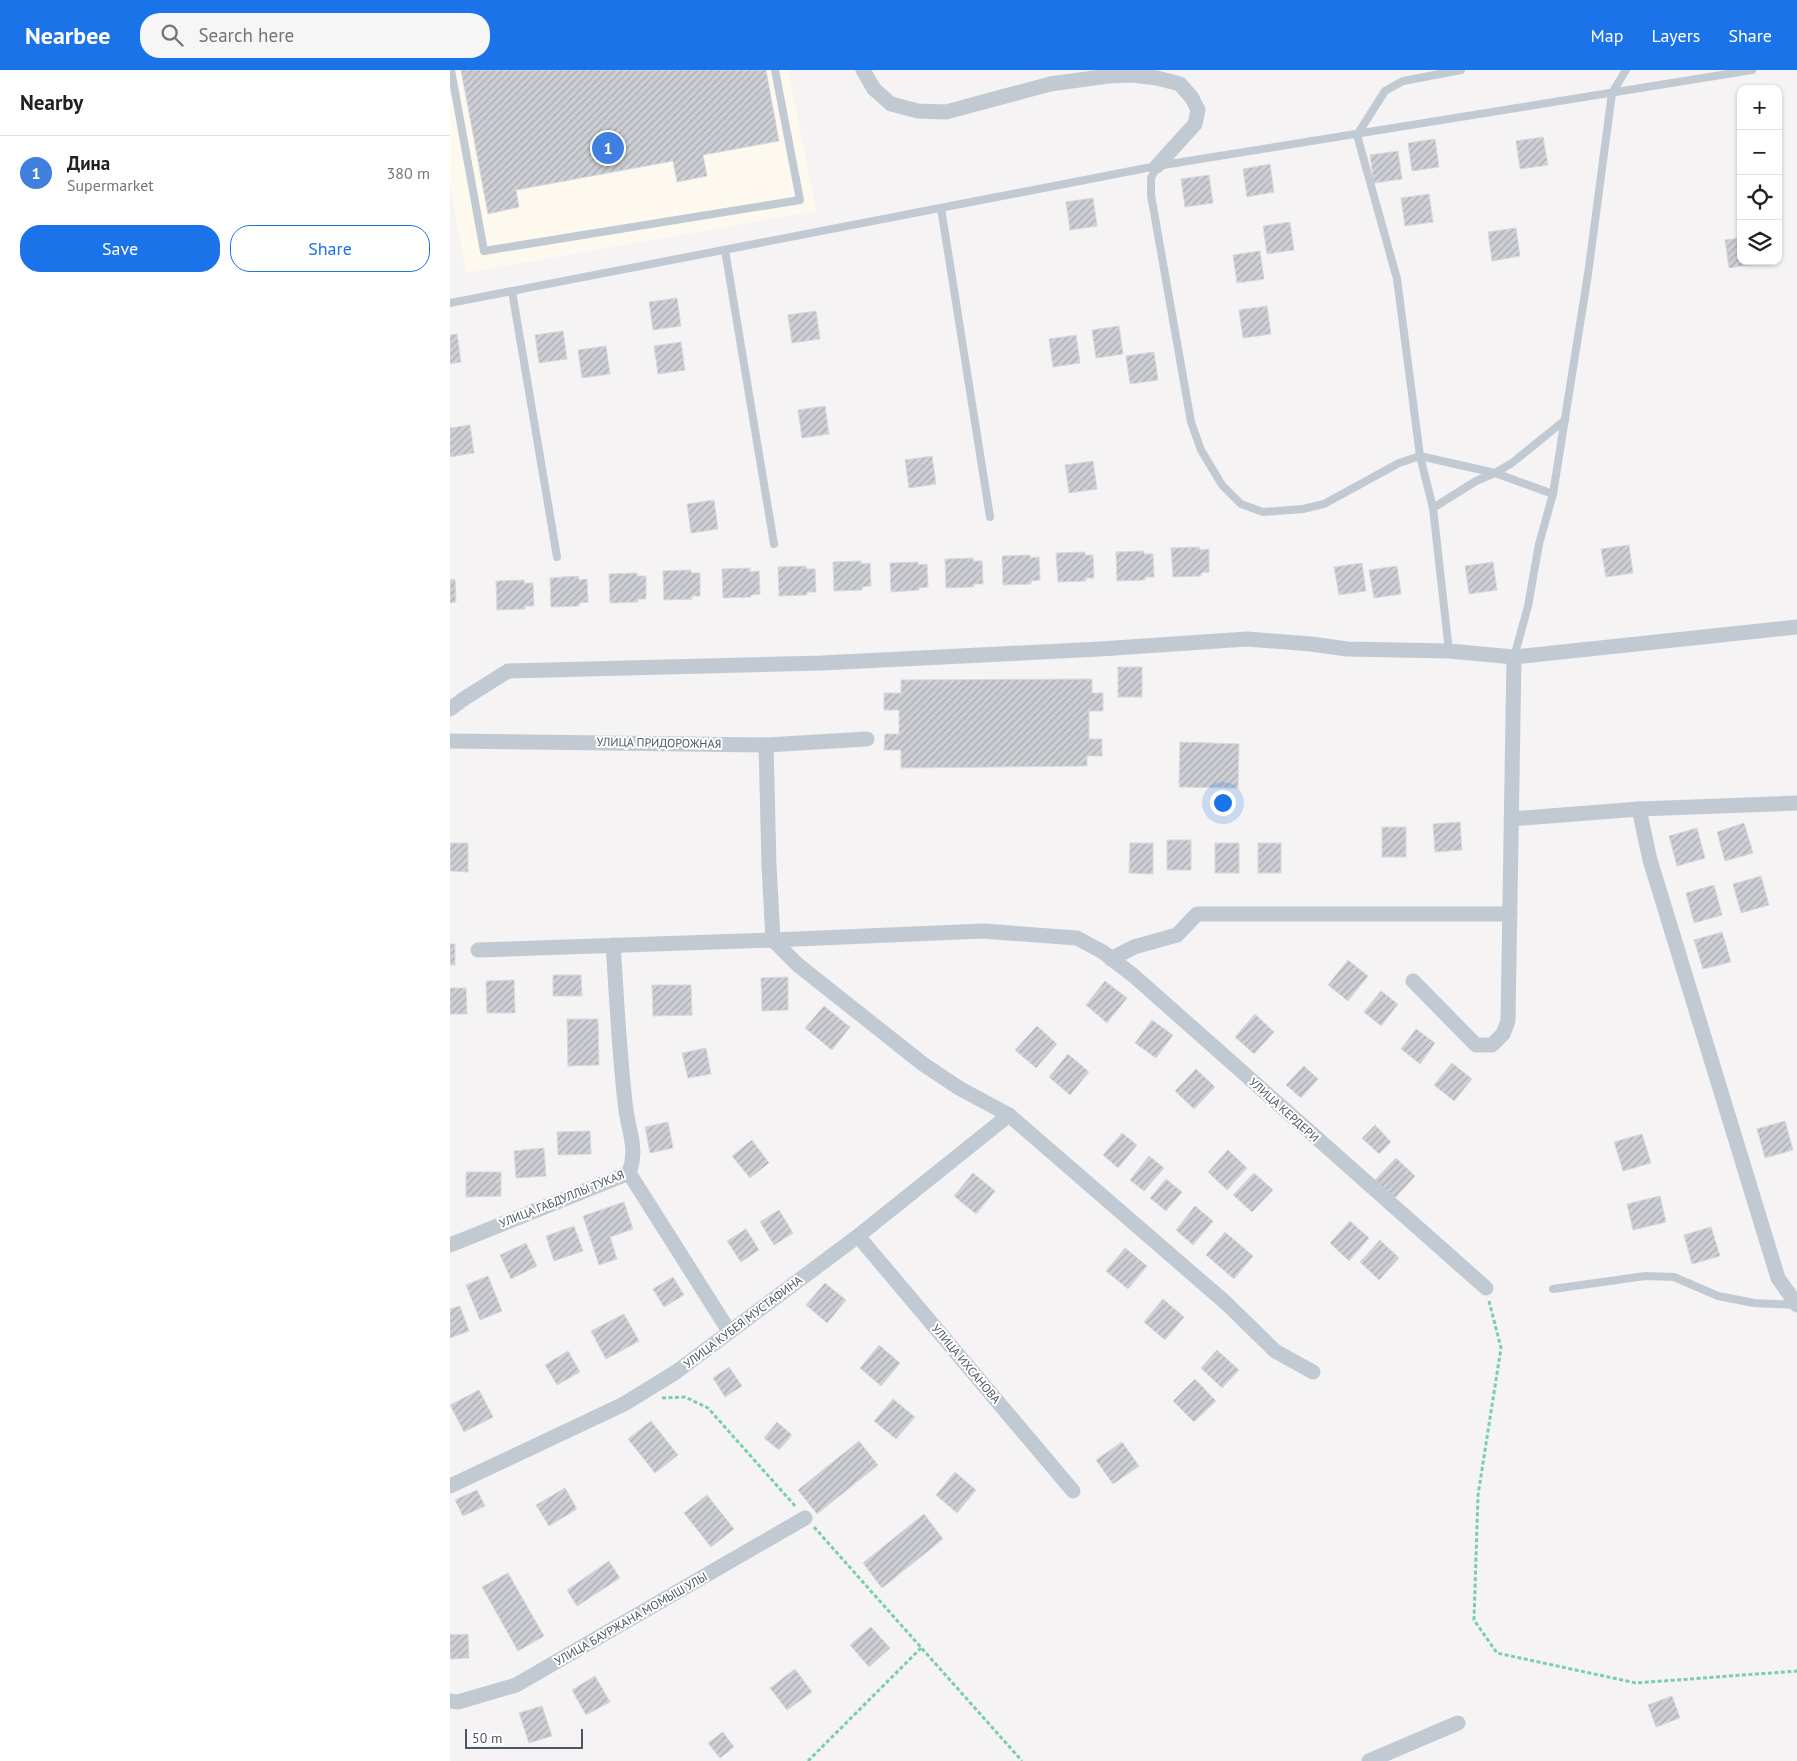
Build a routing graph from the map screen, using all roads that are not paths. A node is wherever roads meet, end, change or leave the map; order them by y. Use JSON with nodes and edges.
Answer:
{"nodes":[{"id":1,"x":452,"y":70,"type":"edge"},
{"id":2,"x":775,"y":70,"type":"edge"},
{"id":3,"x":863,"y":70,"type":"edge"},
{"id":4,"x":1461,"y":70,"type":"edge"},
{"id":5,"x":1626,"y":70,"type":"edge"},
{"id":6,"x":1752,"y":70,"type":"edge"},
{"id":7,"x":1612,"y":93,"type":"junction"},
{"id":8,"x":1357,"y":134,"type":"junction"},
{"id":9,"x":1157,"y":166,"type":"junction"},
{"id":10,"x":941,"y":208,"type":"junction"},
{"id":11,"x":725,"y":250,"type":"junction"},
{"id":12,"x":512,"y":291,"type":"junction"},
{"id":13,"x":450,"y":303,"type":"edge"},
{"id":14,"x":1565,"y":420,"type":"junction"},
{"id":15,"x":1420,"y":456,"type":"junction"},
{"id":16,"x":1495,"y":473,"type":"junction"},
{"id":17,"x":1553,"y":494,"type":"junction"},
{"id":18,"x":1432,"y":508,"type":"junction"},
{"id":19,"x":990,"y":517,"type":"dead end"},
{"id":20,"x":774,"y":544,"type":"dead end"},
{"id":21,"x":557,"y":557,"type":"dead end"},
{"id":22,"x":1797,"y":626,"type":"edge"},
{"id":23,"x":1449,"y":651,"type":"junction"},
{"id":24,"x":1514,"y":657,"type":"junction"},
{"id":25,"x":450,"y":709,"type":"edge"},
{"id":26,"x":867,"y":739,"type":"dead end"},
{"id":27,"x":450,"y":741,"type":"edge"},
{"id":28,"x":766,"y":745,"type":"junction"},
{"id":29,"x":1797,"y":803,"type":"edge"},
{"id":30,"x":1639,"y":809,"type":"junction"},
{"id":31,"x":1511,"y":819,"type":"junction"},
{"id":32,"x":1510,"y":914,"type":"junction"},
{"id":33,"x":773,"y":940,"type":"junction"},
{"id":34,"x":613,"y":945,"type":"junction"},
{"id":35,"x":478,"y":950,"type":"dead end"},
{"id":36,"x":1111,"y":959,"type":"junction"},
{"id":37,"x":1413,"y":981,"type":"dead end"},
{"id":38,"x":1009,"y":1115,"type":"junction"},
{"id":39,"x":629,"y":1173,"type":"junction"},
{"id":40,"x":858,"y":1236,"type":"junction"},
{"id":41,"x":450,"y":1245,"type":"edge"},
{"id":42,"x":1486,"y":1288,"type":"road end"},
{"id":43,"x":1553,"y":1290,"type":"dead end"},
{"id":44,"x":1797,"y":1305,"type":"edge"},
{"id":45,"x":729,"y":1331,"type":"junction"},
{"id":46,"x":1313,"y":1372,"type":"dead end"},
{"id":47,"x":450,"y":1486,"type":"edge"},
{"id":48,"x":1073,"y":1491,"type":"dead end"},
{"id":49,"x":805,"y":1518,"type":"road end"},
{"id":50,"x":450,"y":1701,"type":"edge"},
{"id":51,"x":1458,"y":1723,"type":"dead end"},
{"id":52,"x":1370,"y":1761,"type":"edge"}],
"edges":[{"from":1,"to":2,"type":"lane"},
{"from":3,"to":9,"type":"street"},
{"from":4,"to":8,"type":"lane"},
{"from":5,"to":7,"type":"lane"},
{"from":6,"to":7,"type":"lane"},
{"from":7,"to":8,"type":"lane"},
{"from":7,"to":14,"type":"lane"},
{"from":8,"to":9,"type":"lane"},
{"from":8,"to":15,"type":"lane"},
{"from":9,"to":10,"type":"lane"},
{"from":9,"to":15,"type":"lane"},
{"from":10,"to":11,"type":"lane"},
{"from":10,"to":19,"type":"lane"},
{"from":11,"to":12,"type":"lane"},
{"from":11,"to":20,"type":"lane"},
{"from":12,"to":13,"type":"lane"},
{"from":12,"to":21,"type":"lane"},
{"from":14,"to":16,"type":"lane"},
{"from":14,"to":17,"type":"lane"},
{"from":15,"to":16,"type":"lane"},
{"from":15,"to":18,"type":"lane"},
{"from":16,"to":17,"type":"lane"},
{"from":16,"to":18,"type":"lane"},
{"from":17,"to":24,"type":"lane"},
{"from":18,"to":23,"type":"lane"},
{"from":22,"to":24,"type":"street"},
{"from":23,"to":24,"type":"street"},
{"from":23,"to":25,"type":"street"},
{"from":24,"to":31,"type":"street"},
{"from":26,"to":28,"type":"street","name":"УЛИЦА ПРИДОРОЖНАЯ"},
{"from":27,"to":28,"type":"street","name":"УЛИЦА ПРИДОРОЖНАЯ"},
{"from":28,"to":33,"type":"street"},
{"from":29,"to":30,"type":"street"},
{"from":30,"to":31,"type":"street"},
{"from":30,"to":44,"type":"street"},
{"from":31,"to":32,"type":"street"},
{"from":32,"to":36,"type":"street"},
{"from":32,"to":37,"type":"street"},
{"from":33,"to":34,"type":"street"},
{"from":33,"to":36,"type":"street","name":"УЛИЦА КЕРДЕРИ"},
{"from":33,"to":38,"type":"street"},
{"from":34,"to":35,"type":"street"},
{"from":34,"to":39,"type":"street","name":"УЛИЦА ГАБДУЛЛЫ ТУКАЯ"},
{"from":36,"to":42,"type":"street","name":"УЛИЦА КЕРДЕРИ"},
{"from":38,"to":40,"type":"street","name":"УЛИЦА КУБЕЯ МУСТАФИНА"},
{"from":38,"to":46,"type":"street"},
{"from":39,"to":41,"type":"street","name":"УЛИЦА ГАБДУЛЛЫ ТУКАЯ"},
{"from":39,"to":45,"type":"street"},
{"from":40,"to":45,"type":"street","name":"УЛИЦА КУБЕЯ МУСТАФИНА"},
{"from":40,"to":48,"type":"street","name":"УЛИЦА ИХСАНОВА"},
{"from":43,"to":44,"type":"lane"},
{"from":45,"to":47,"type":"street","name":"УЛИЦА КУБЕЯ МУСТАФИНА"},
{"from":49,"to":50,"type":"street","name":"УЛИЦА БАУРЖАНА МОМЫШ УЛЫ"},
{"from":51,"to":52,"type":"street"}]}
